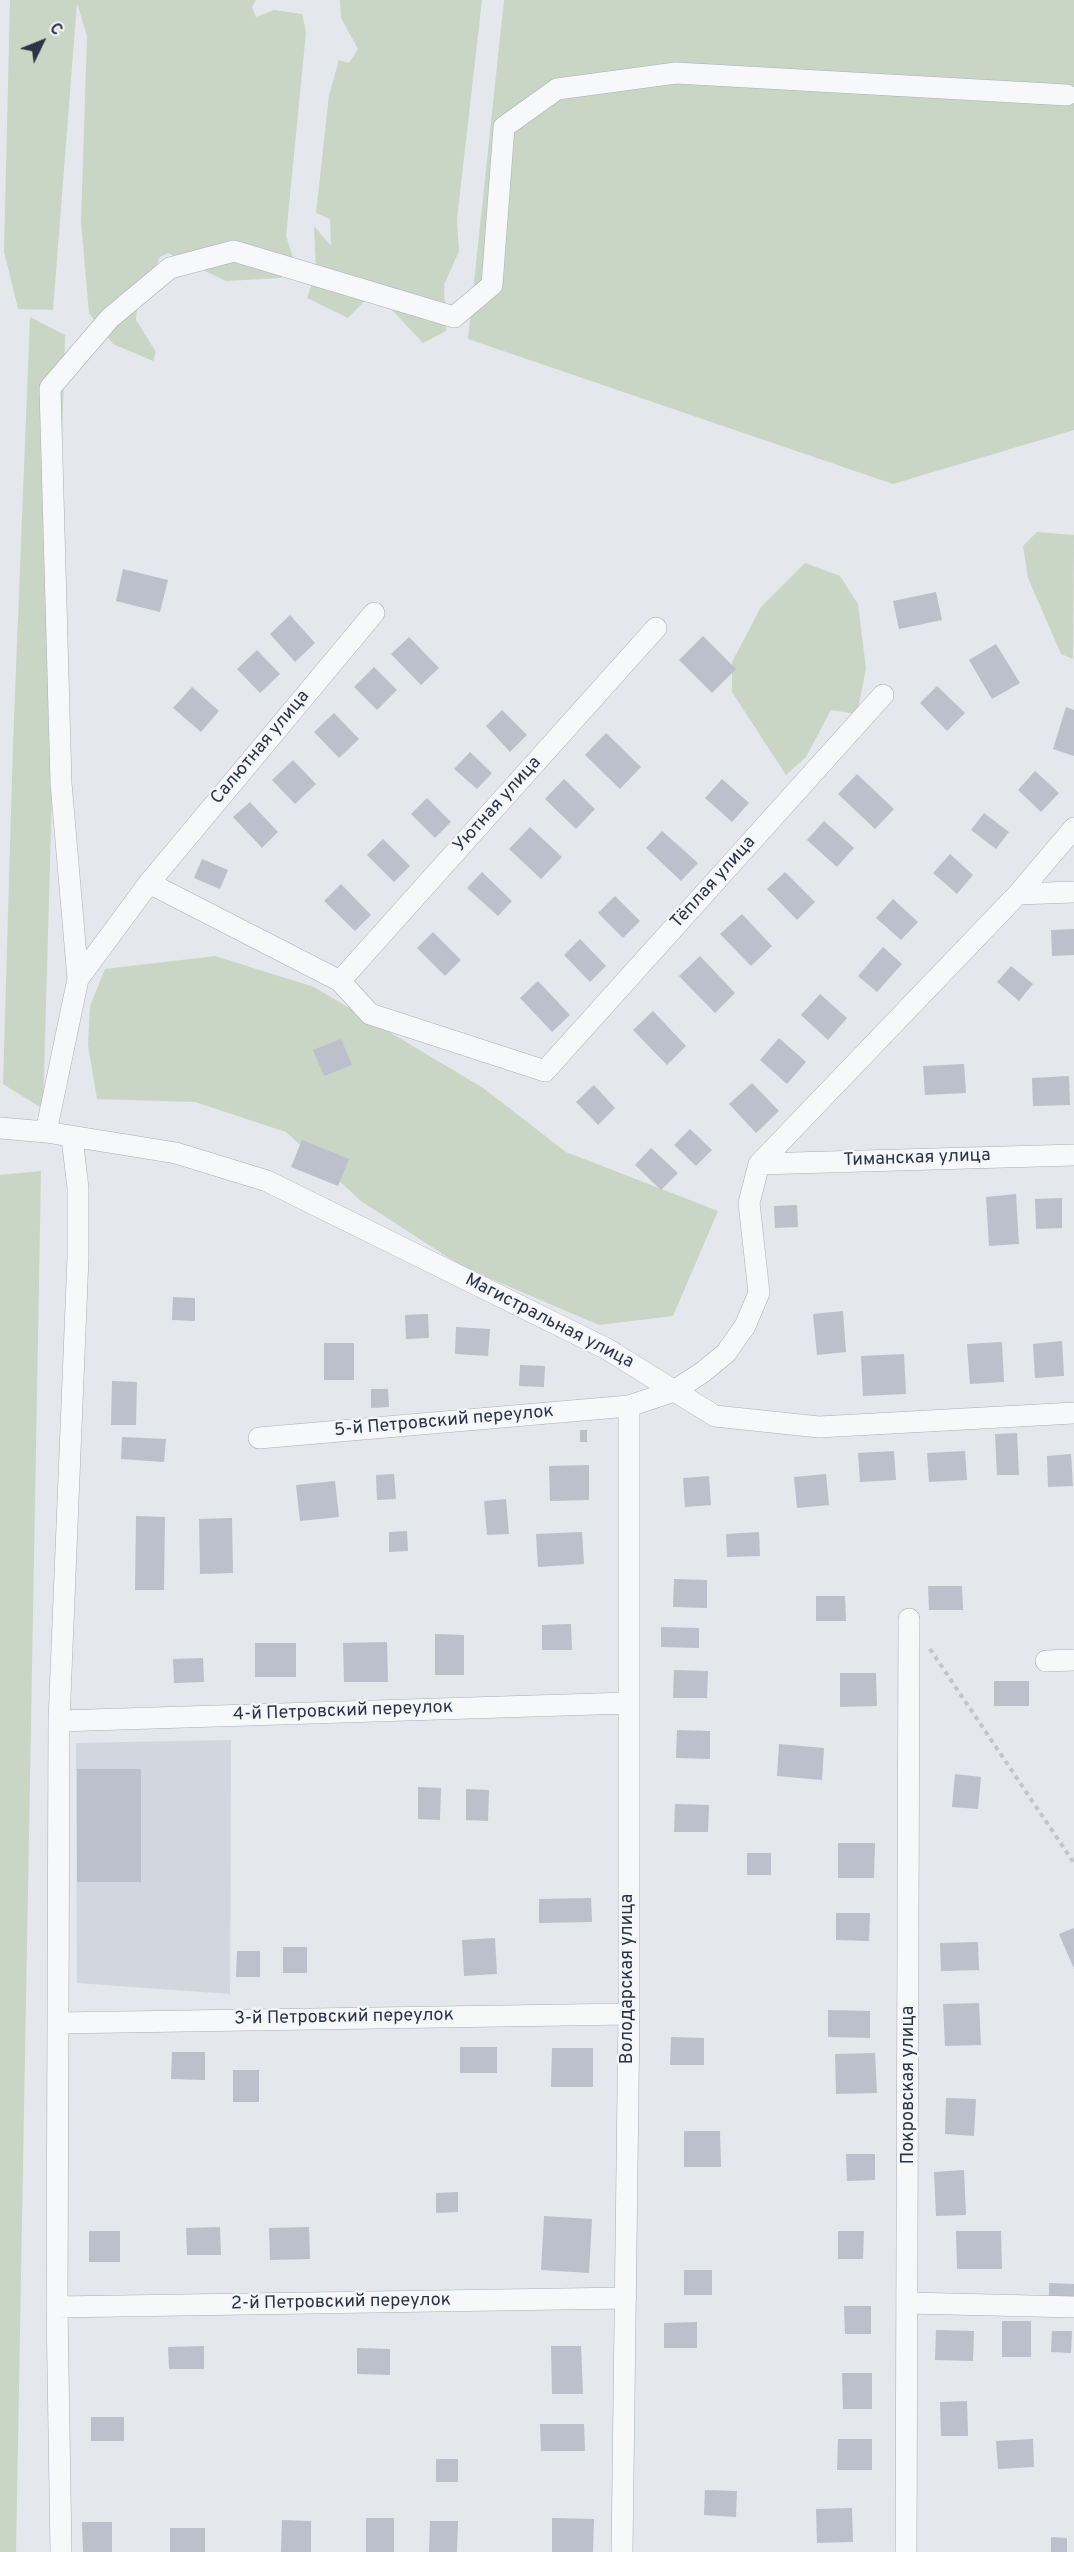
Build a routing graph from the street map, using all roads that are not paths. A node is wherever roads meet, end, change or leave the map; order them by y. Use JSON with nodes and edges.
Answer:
{"nodes":[{"id":1,"x":1067,"y":95,"type":"dead end"},
{"id":2,"x":374,"y":613,"type":"dead end"},
{"id":3,"x":656,"y":628,"type":"dead end"},
{"id":4,"x":883,"y":695,"type":"dead end"},
{"id":5,"x":1074,"y":828,"type":"edge"},
{"id":6,"x":149,"y":883,"type":"junction"},
{"id":7,"x":1074,"y":892,"type":"edge"},
{"id":8,"x":1018,"y":894,"type":"junction"},
{"id":9,"x":78,"y":979,"type":"junction"},
{"id":10,"x":340,"y":981,"type":"junction"},
{"id":11,"x":0,"y":1128,"type":"edge"},
{"id":12,"x":46,"y":1132,"type":"junction"},
{"id":13,"x":72,"y":1138,"type":"junction"},
{"id":14,"x":1074,"y":1155,"type":"edge"},
{"id":15,"x":759,"y":1164,"type":"junction"},
{"id":16,"x":674,"y":1391,"type":"junction"},
{"id":17,"x":629,"y":1406,"type":"junction"},
{"id":18,"x":1074,"y":1413,"type":"edge"},
{"id":19,"x":259,"y":1438,"type":"dead end"},
{"id":20,"x":909,"y":1619,"type":"dead end"},
{"id":21,"x":1074,"y":1660,"type":"edge"},
{"id":22,"x":1046,"y":1661,"type":"dead end"},
{"id":23,"x":628,"y":1704,"type":"junction"},
{"id":24,"x":59,"y":1720,"type":"junction"},
{"id":25,"x":629,"y":2014,"type":"junction"},
{"id":26,"x":59,"y":2023,"type":"junction"},
{"id":27,"x":626,"y":2298,"type":"junction"},
{"id":28,"x":909,"y":2303,"type":"junction"},
{"id":29,"x":57,"y":2307,"type":"junction"},
{"id":30,"x":1074,"y":2307,"type":"edge"},
{"id":31,"x":61,"y":2552,"type":"edge"},
{"id":32,"x":622,"y":2552,"type":"edge"},
{"id":33,"x":906,"y":2552,"type":"edge"}],
"edges":[{"from":1,"to":9,"type":"street"},
{"from":2,"to":6,"type":"street","name":"Салютная улица"},
{"from":3,"to":10,"type":"street","name":"Уютная улица"},
{"from":4,"to":10,"type":"street","name":"Тёплая улица"},
{"from":5,"to":8,"type":"street"},
{"from":6,"to":9,"type":"street","name":"Салютная улица"},
{"from":6,"to":10,"type":"street"},
{"from":7,"to":8,"type":"street"},
{"from":8,"to":15,"type":"street"},
{"from":9,"to":12,"type":"street"},
{"from":11,"to":12,"type":"street","name":"Магистральная улица"},
{"from":12,"to":13,"type":"street","name":"Магистральная улица"},
{"from":13,"to":16,"type":"street","name":"Магистральная улица"},
{"from":13,"to":24,"type":"street"},
{"from":14,"to":15,"type":"street","name":"Тиманская улица"},
{"from":15,"to":16,"type":"street","name":"5-й Петровский переулок"},
{"from":16,"to":17,"type":"street","name":"5-й Петровский переулок"},
{"from":16,"to":18,"type":"street","name":"Магистральная улица"},
{"from":17,"to":19,"type":"street","name":"5-й Петровский переулок"},
{"from":17,"to":23,"type":"street","name":"Володарская улица"},
{"from":20,"to":28,"type":"street","name":"Покровская улица"},
{"from":21,"to":22,"type":"street"},
{"from":23,"to":24,"type":"street","name":"4-й Петровский переулок"},
{"from":23,"to":25,"type":"street","name":"Володарская улица"},
{"from":24,"to":26,"type":"street"},
{"from":25,"to":26,"type":"street","name":"3-й Петровский переулок"},
{"from":25,"to":27,"type":"street","name":"Володарская улица"},
{"from":26,"to":29,"type":"street"},
{"from":27,"to":29,"type":"street","name":"2-й Петровский переулок"},
{"from":27,"to":32,"type":"street","name":"Володарская улица"},
{"from":28,"to":30,"type":"street"},
{"from":28,"to":33,"type":"street","name":"Покровская улица"},
{"from":29,"to":31,"type":"street"}]}
